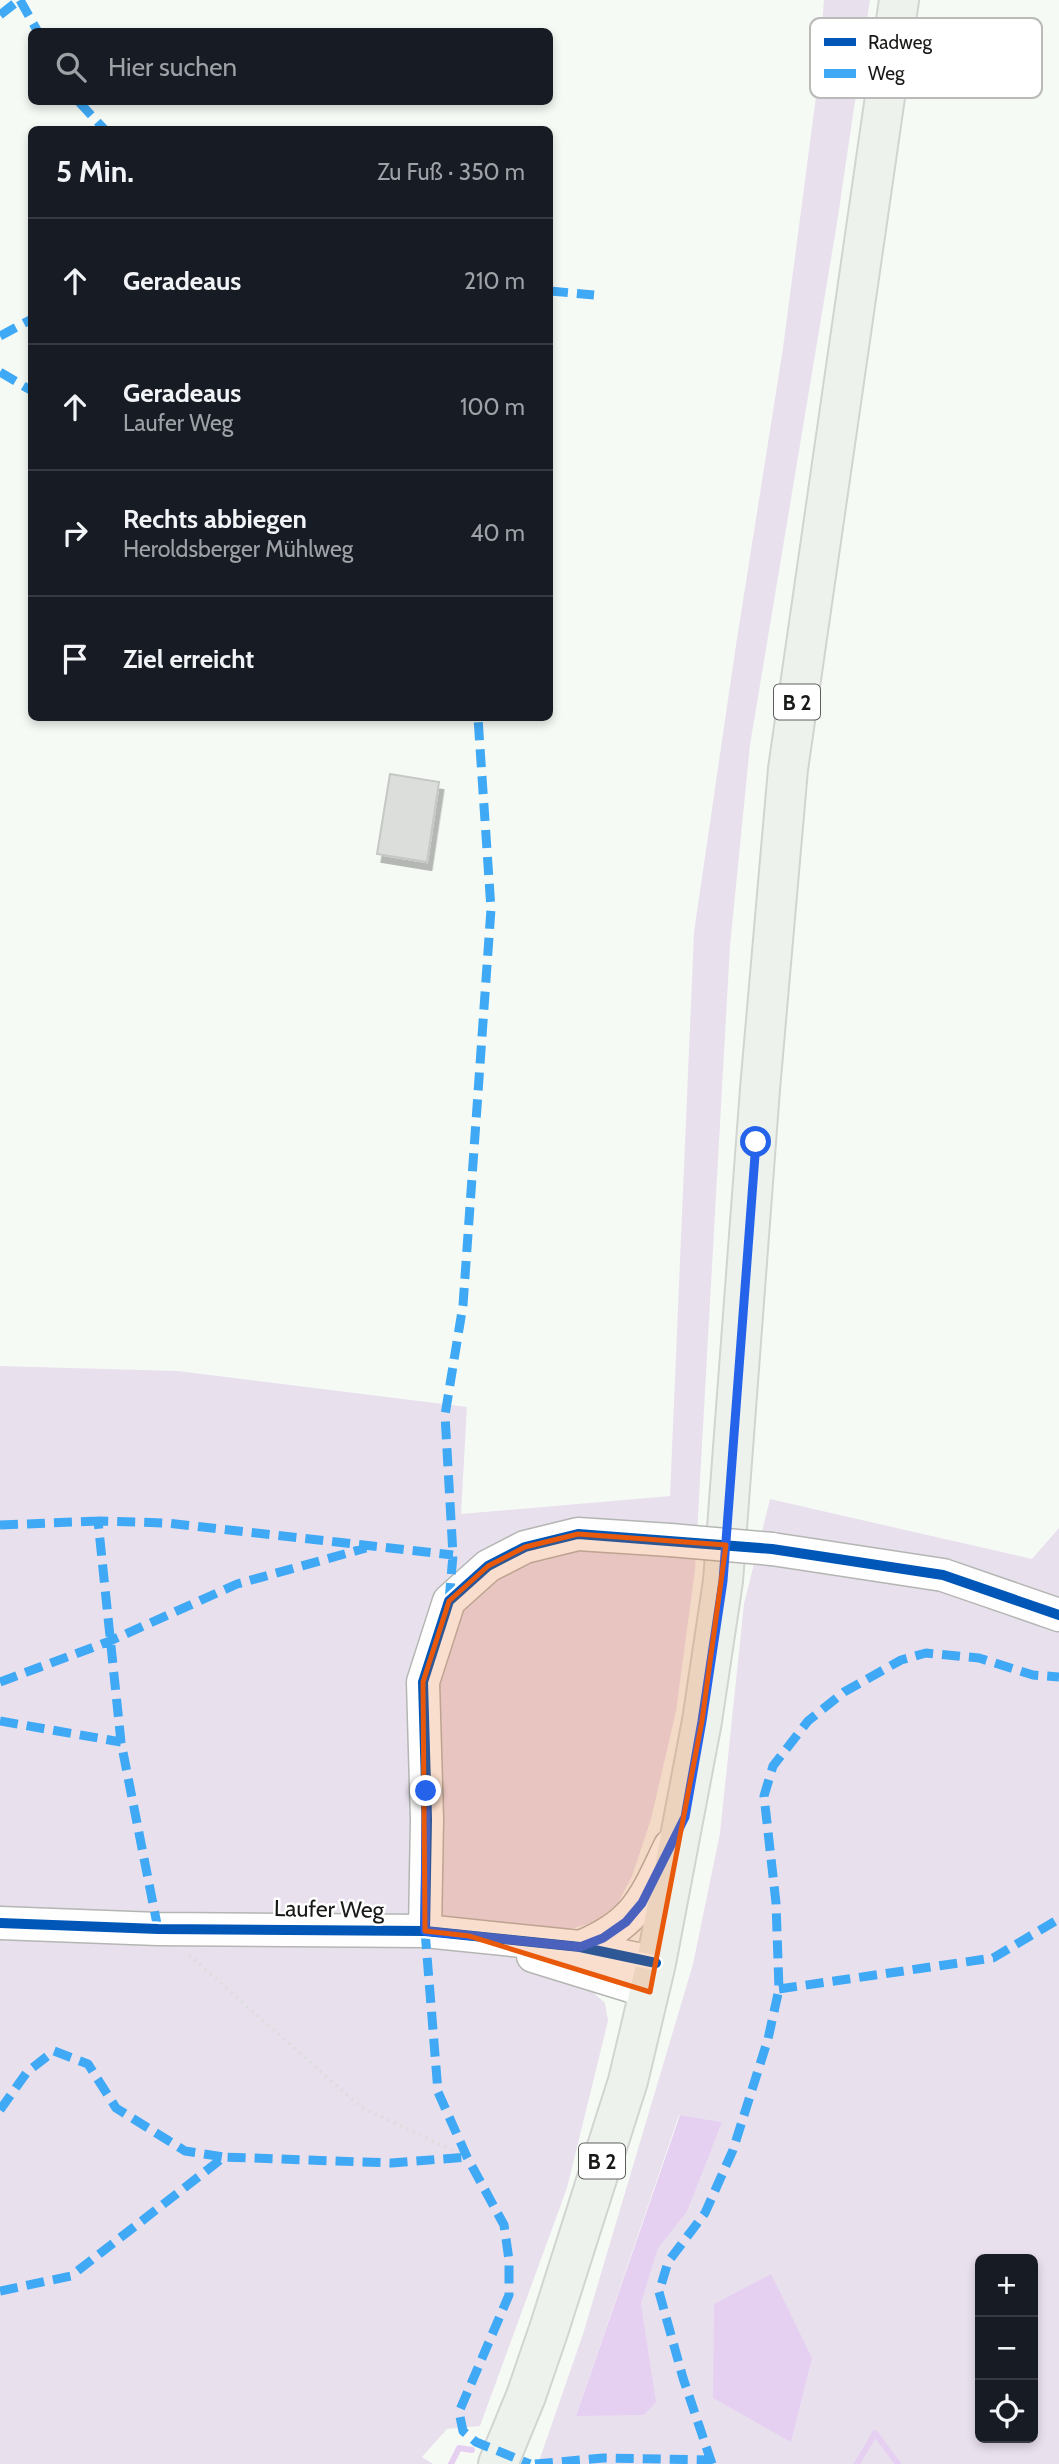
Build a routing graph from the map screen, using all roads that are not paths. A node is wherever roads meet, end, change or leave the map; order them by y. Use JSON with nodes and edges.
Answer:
{"nodes":[{"id":1,"x":899,"y":0,"type":"edge"},
{"id":2,"x":896,"y":18,"type":"edge"},
{"id":3,"x":885,"y":98,"type":"edge"},
{"id":4,"x":1059,"y":1615,"type":"edge"},
{"id":5,"x":685,"y":1817,"type":"junction"},
{"id":6,"x":0,"y":1923,"type":"edge"},
{"id":7,"x":425,"y":1931,"type":"junction"},
{"id":8,"x":469,"y":1936,"type":"junction"},
{"id":9,"x":580,"y":1947,"type":"junction"},
{"id":10,"x":653,"y":1978,"type":"junction"},
{"id":11,"x":498,"y":2464,"type":"edge"}],
"edges":[{"from":1,"to":2,"type":"main road","number":"B 2"},
{"from":3,"to":5,"type":"main road","number":"B 2"},
{"from":4,"to":7,"type":"street","bridge":true},
{"from":5,"to":9,"type":"street"},
{"from":5,"to":10,"type":"main road","number":"B 2"},
{"from":6,"to":7,"type":"street","name":"Laufer Weg"},
{"from":7,"to":8,"type":"street","name":"Laufer Weg"},
{"from":8,"to":9,"type":"street","name":"Laufer Weg"},
{"from":8,"to":10,"type":"street","name":"Laufer Weg"},
{"from":9,"to":10,"type":"street","name":"Laufer Weg"},
{"from":10,"to":11,"type":"main road","number":"B 2"}]}
